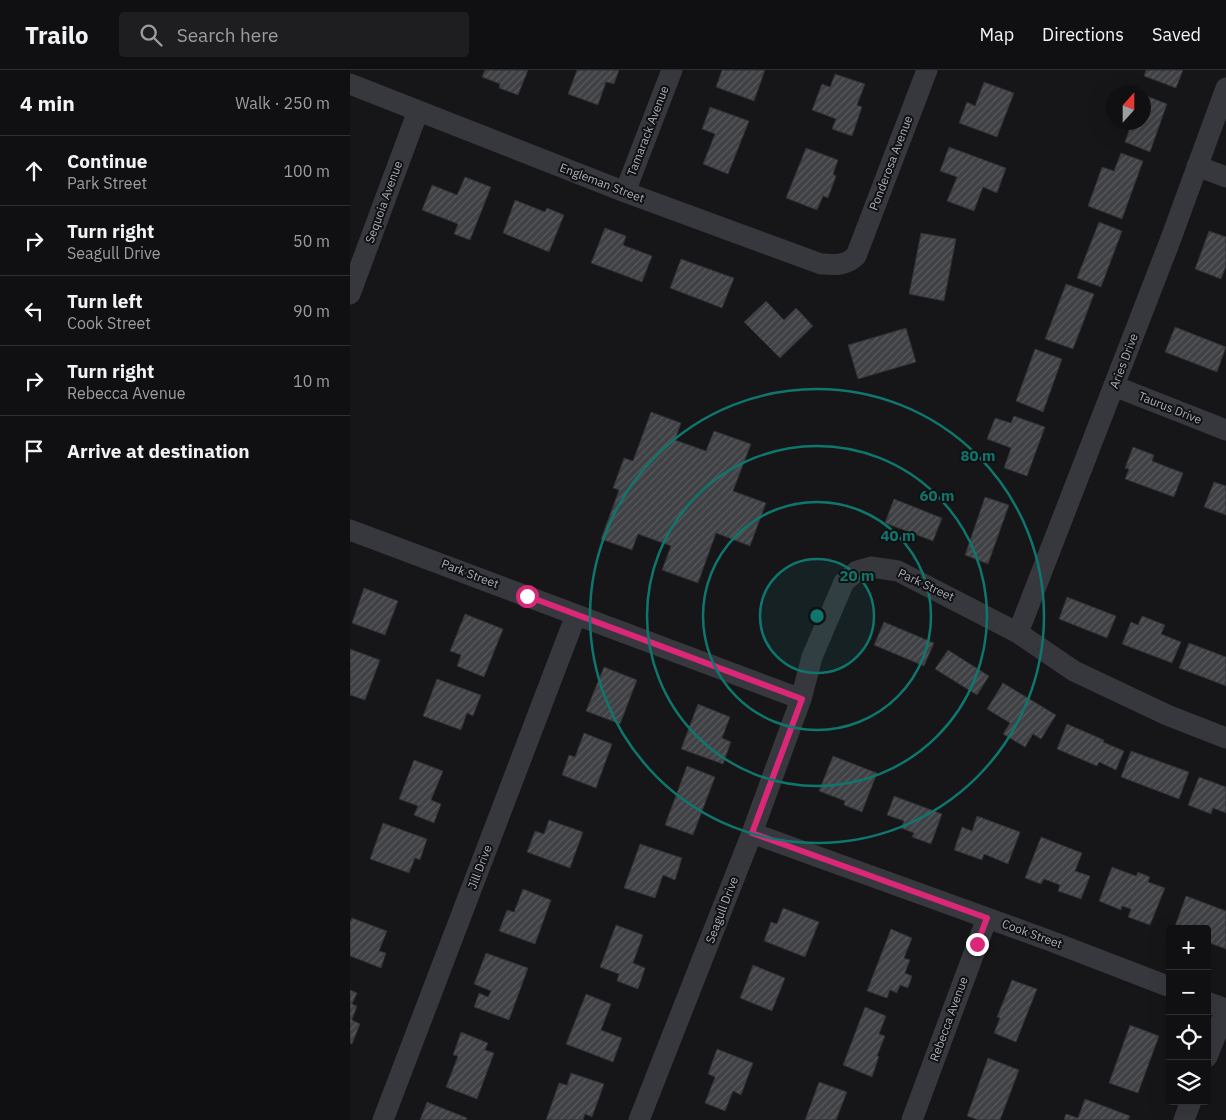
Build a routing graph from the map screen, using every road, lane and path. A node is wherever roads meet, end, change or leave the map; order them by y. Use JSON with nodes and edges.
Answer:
{"nodes":[{"id":1,"x":672,"y":70,"type":"edge"},
{"id":2,"x":927,"y":70,"type":"edge"},
{"id":3,"x":350,"y":84,"type":"edge"},
{"id":4,"x":1226,"y":88,"type":"edge"},
{"id":5,"x":418,"y":111,"type":"junction"},
{"id":6,"x":1198,"y":166,"type":"junction"},
{"id":7,"x":1226,"y":177,"type":"edge"},
{"id":8,"x":625,"y":192,"type":"junction"},
{"id":9,"x":856,"y":256,"type":"joint"},
{"id":10,"x":350,"y":294,"type":"edge"},
{"id":11,"x":1114,"y":386,"type":"junction"},
{"id":12,"x":1226,"y":430,"type":"edge"},
{"id":13,"x":350,"y":530,"type":"edge"},
{"id":14,"x":576,"y":615,"type":"junction"},
{"id":15,"x":1018,"y":632,"type":"junction"},
{"id":16,"x":802,"y":699,"type":"junction"},
{"id":17,"x":1226,"y":738,"type":"edge"},
{"id":18,"x":752,"y":833,"type":"junction"},
{"id":19,"x":987,"y":918,"type":"junction"},
{"id":20,"x":1166,"y":985,"type":"edge"},
{"id":21,"x":1211,"y":1003,"type":"edge"},
{"id":22,"x":1226,"y":1009,"type":"edge"},
{"id":23,"x":1211,"y":1047,"type":"edge"},
{"id":24,"x":1190,"y":1105,"type":"edge"},
{"id":25,"x":383,"y":1120,"type":"edge"},
{"id":26,"x":639,"y":1120,"type":"edge"},
{"id":27,"x":912,"y":1120,"type":"edge"},
{"id":28,"x":1184,"y":1120,"type":"edge"}],
"edges":[{"from":1,"to":8,"type":"street","name":"Tamarack Avenue"},
{"from":2,"to":9,"type":"street","name":"Ponderosa Avenue"},
{"from":3,"to":5,"type":"street","name":"Engleman Street"},
{"from":4,"to":6,"type":"street","name":"Aries Drive"},
{"from":5,"to":8,"type":"street","name":"Engleman Street"},
{"from":5,"to":10,"type":"street","name":"Sequoia Avenue"},
{"from":6,"to":7,"type":"street"},
{"from":6,"to":11,"type":"street","name":"Aries Drive"},
{"from":8,"to":9,"type":"street","name":"Engleman Street"},
{"from":11,"to":12,"type":"street","name":"Taurus Drive"},
{"from":11,"to":15,"type":"street","name":"Aries Drive"},
{"from":13,"to":14,"type":"street","name":"Park Street"},
{"from":14,"to":16,"type":"street","name":"Park Street"},
{"from":14,"to":25,"type":"street","name":"Jill Drive"},
{"from":15,"to":16,"type":"street","name":"Park Street"},
{"from":15,"to":17,"type":"street","name":"Park Street"},
{"from":16,"to":18,"type":"street","name":"Seagull Drive"},
{"from":18,"to":19,"type":"street","name":"Cook Street"},
{"from":18,"to":26,"type":"street","name":"Seagull Drive"},
{"from":19,"to":20,"type":"street","name":"Cook Street"},
{"from":19,"to":27,"type":"street","name":"Rebecca Avenue"},
{"from":21,"to":22,"type":"street"},
{"from":22,"to":23,"type":"street"},
{"from":24,"to":28,"type":"street"}]}
